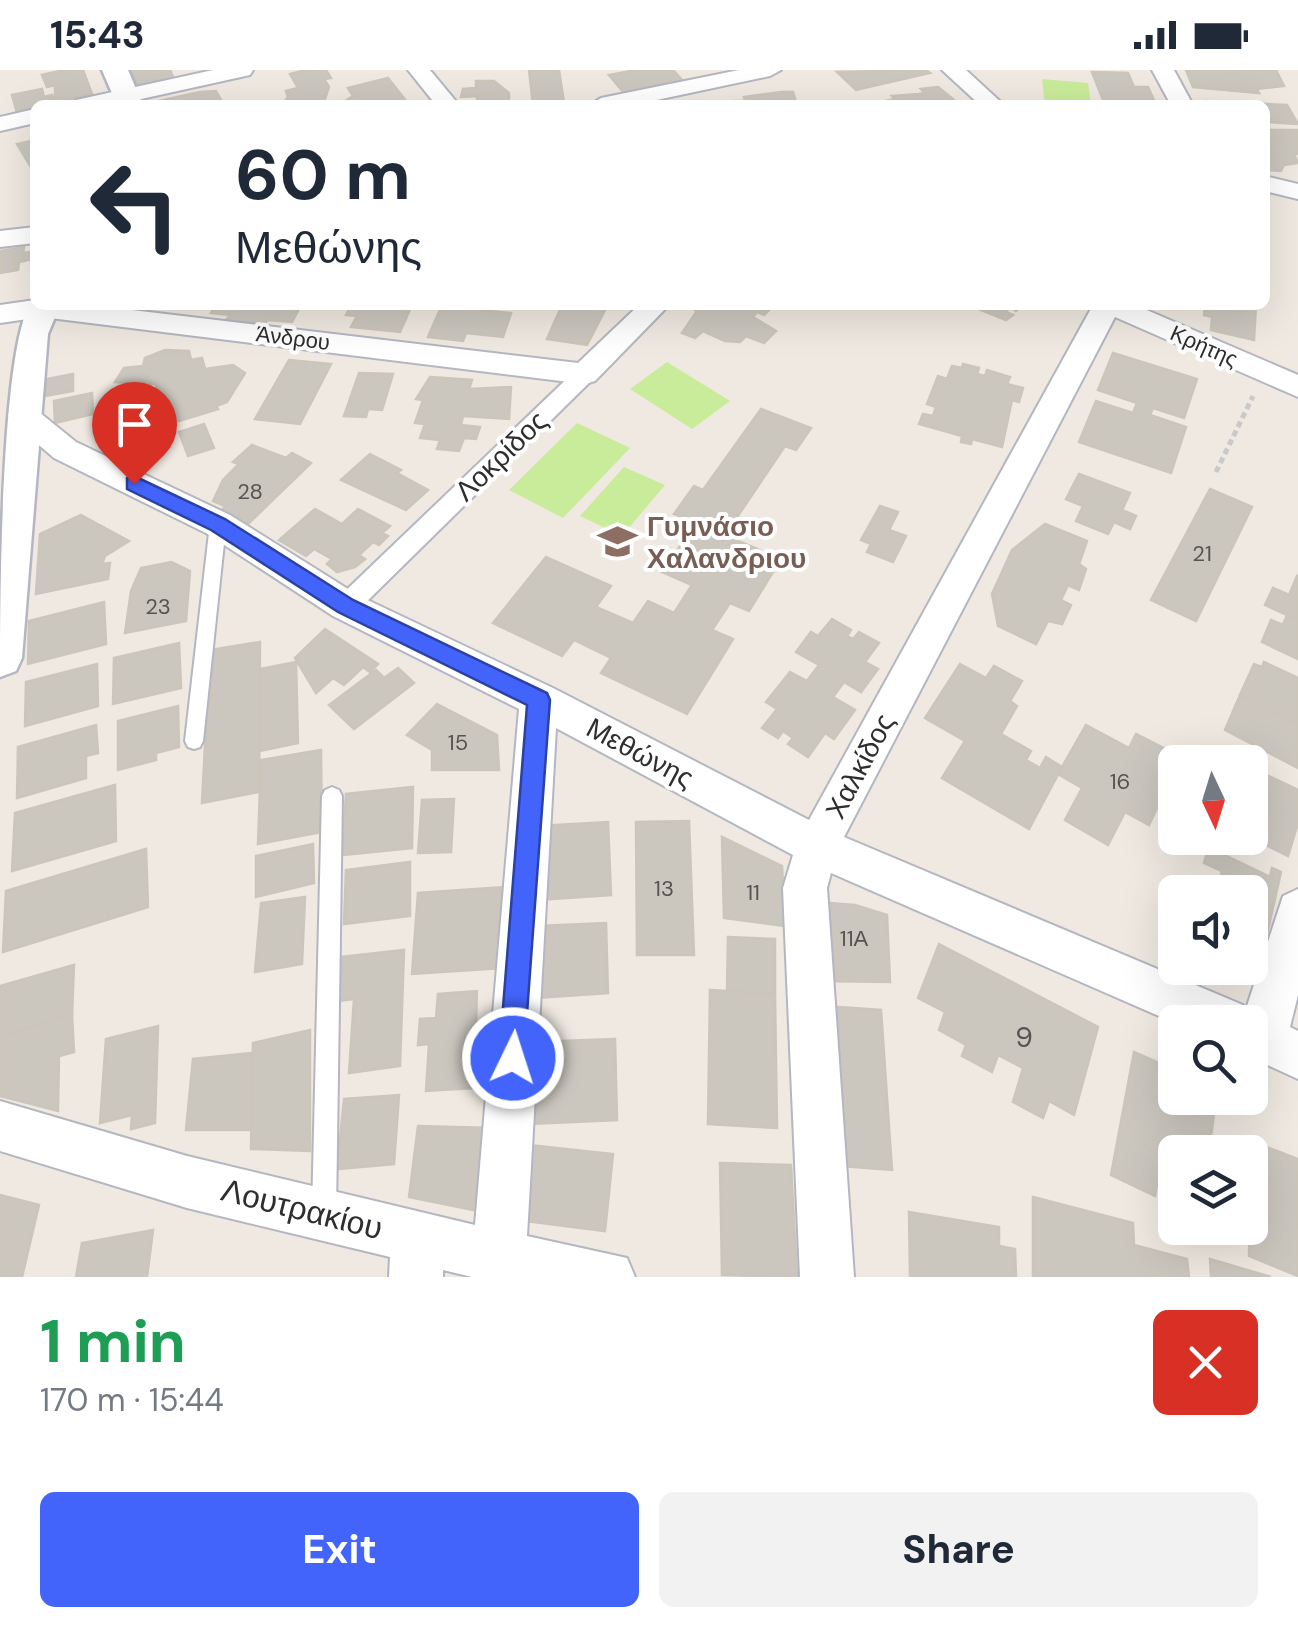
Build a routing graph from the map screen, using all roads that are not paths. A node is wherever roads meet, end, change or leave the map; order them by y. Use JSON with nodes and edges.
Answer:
{"nodes":[{"id":1,"x":115,"y":70,"type":"edge"},
{"id":2,"x":242,"y":70,"type":"edge"},
{"id":3,"x":419,"y":70,"type":"edge"},
{"id":4,"x":770,"y":70,"type":"edge"},
{"id":5,"x":953,"y":70,"type":"edge"},
{"id":6,"x":1163,"y":70,"type":"edge"},
{"id":7,"x":709,"y":76,"type":"edge"},
{"id":8,"x":128,"y":100,"type":"edge"},
{"id":9,"x":444,"y":100,"type":"edge"},
{"id":10,"x":620,"y":100,"type":"edge"},
{"id":11,"x":987,"y":100,"type":"edge"},
{"id":12,"x":1179,"y":100,"type":"edge"},
{"id":13,"x":30,"y":117,"type":"edge"},
{"id":14,"x":0,"y":124,"type":"edge"},
{"id":15,"x":1270,"y":184,"type":"edge"},
{"id":16,"x":1298,"y":192,"type":"edge"},
{"id":17,"x":30,"y":236,"type":"edge"},
{"id":18,"x":0,"y":239,"type":"edge"},
{"id":19,"x":30,"y":309,"type":"edge"},
{"id":20,"x":42,"y":310,"type":"edge"},
{"id":21,"x":67,"y":310,"type":"edge"},
{"id":22,"x":651,"y":310,"type":"edge"},
{"id":23,"x":1106,"y":310,"type":"edge"},
{"id":24,"x":1133,"y":310,"type":"edge"},
{"id":25,"x":0,"y":314,"type":"edge"},
{"id":26,"x":1175,"y":319,"type":"edge"},
{"id":27,"x":585,"y":374,"type":"junction"},
{"id":28,"x":1298,"y":387,"type":"edge"},
{"id":29,"x":22,"y":415,"type":"junction"},
{"id":30,"x":218,"y":524,"type":"junction"},
{"id":31,"x":346,"y":606,"type":"junction"},
{"id":32,"x":0,"y":658,"type":"edge"},
{"id":33,"x":539,"y":700,"type":"junction"},
{"id":34,"x":194,"y":741,"type":"dead end"},
{"id":35,"x":332,"y":796,"type":"dead end"},
{"id":36,"x":817,"y":846,"type":"junction"},
{"id":37,"x":1298,"y":911,"type":"edge"},
{"id":38,"x":1185,"y":1005,"type":"edge"},
{"id":39,"x":1268,"y":1008,"type":"edge"},
{"id":40,"x":0,"y":1126,"type":"edge"},
{"id":41,"x":324,"y":1213,"type":"junction"},
{"id":42,"x":416,"y":1257,"type":"edge"},
{"id":43,"x":499,"y":1257,"type":"junction"},
{"id":44,"x":608,"y":1277,"type":"edge"},
{"id":45,"x":827,"y":1277,"type":"edge"}],
"edges":[{"from":1,"to":8,"type":"street"},
{"from":2,"to":8,"type":"street"},
{"from":3,"to":9,"type":"street"},
{"from":4,"to":7,"type":"street"},
{"from":5,"to":11,"type":"street"},
{"from":6,"to":12,"type":"street"},
{"from":7,"to":10,"type":"street"},
{"from":13,"to":14,"type":"street"},
{"from":15,"to":16,"type":"street"},
{"from":17,"to":18,"type":"street"},
{"from":19,"to":25,"type":"street","name":"Άνδρου"},
{"from":20,"to":29,"type":"street"},
{"from":21,"to":27,"type":"street","name":"Άνδρου"},
{"from":22,"to":27,"type":"street","name":"Λοκρίδος"},
{"from":23,"to":36,"type":"street","name":"Χαλκίδος"},
{"from":24,"to":26,"type":"street","name":"Κρήτης"},
{"from":26,"to":28,"type":"street","name":"Κρήτης"},
{"from":27,"to":31,"type":"street","name":"Λοκρίδος"},
{"from":29,"to":30,"type":"street","name":"Μεθώνης"},
{"from":29,"to":32,"type":"street"},
{"from":30,"to":31,"type":"street","name":"Μεθώνης"},
{"from":30,"to":34,"type":"lane"},
{"from":31,"to":33,"type":"street","name":"Μεθώνης"},
{"from":33,"to":36,"type":"street","name":"Μεθώνης"},
{"from":33,"to":43,"type":"street"},
{"from":35,"to":41,"type":"lane"},
{"from":36,"to":38,"type":"street","name":"Μεθώνης"},
{"from":36,"to":45,"type":"street","name":"Χαλκίδος"},
{"from":37,"to":39,"type":"street"},
{"from":40,"to":41,"type":"street","name":"Λουτρακίου"},
{"from":41,"to":42,"type":"street","name":"Λουτρακίου"},
{"from":42,"to":43,"type":"street","name":"Λουτρακίου"},
{"from":43,"to":44,"type":"street","name":"Λουτρακίου"}]}
